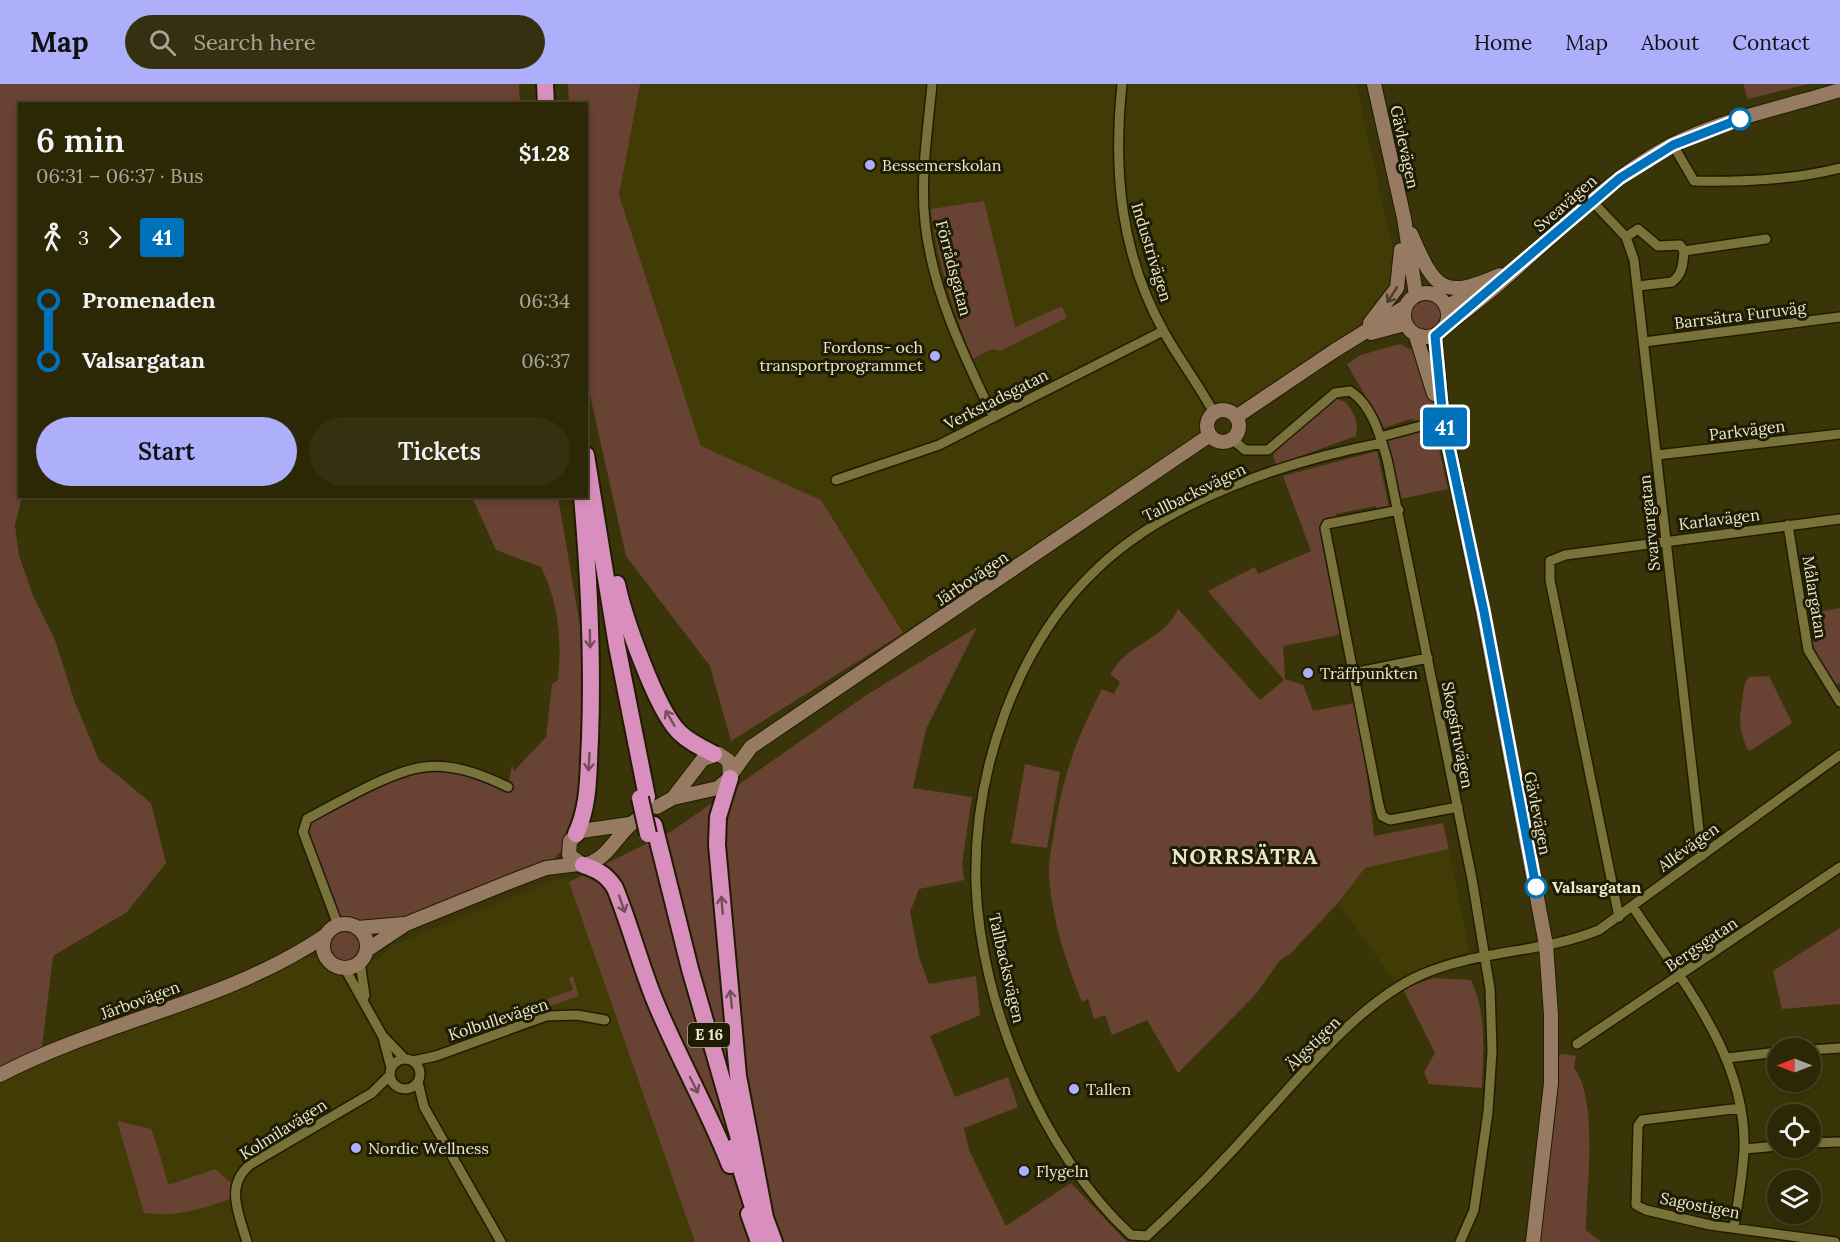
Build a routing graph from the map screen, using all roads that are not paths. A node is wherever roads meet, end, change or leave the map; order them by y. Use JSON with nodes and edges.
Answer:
{"nodes":[{"id":1,"x":545,"y":84,"type":"edge"},
{"id":2,"x":553,"y":84,"type":"edge"},
{"id":3,"x":932,"y":84,"type":"edge"},
{"id":4,"x":1122,"y":84,"type":"edge"},
{"id":5,"x":1374,"y":84,"type":"edge"},
{"id":6,"x":1840,"y":90,"type":"edge"},
{"id":7,"x":546,"y":102,"type":"edge"},
{"id":8,"x":554,"y":102,"type":"edge"},
{"id":9,"x":1673,"y":145,"type":"junction"},
{"id":10,"x":1840,"y":168,"type":"edge"},
{"id":11,"x":1592,"y":201,"type":"junction"},
{"id":12,"x":1404,"y":218,"type":"junction"},
{"id":13,"x":1626,"y":237,"type":"junction"},
{"id":14,"x":1766,"y":239,"type":"dead end"},
{"id":15,"x":1684,"y":251,"type":"junction"},
{"id":16,"x":1516,"y":268,"type":"junction"},
{"id":17,"x":1638,"y":286,"type":"junction"},
{"id":18,"x":1416,"y":295,"type":"junction"},
{"id":19,"x":1436,"y":295,"type":"junction"},
{"id":20,"x":1405,"y":307,"type":"junction"},
{"id":21,"x":1446,"y":307,"type":"junction"},
{"id":22,"x":1840,"y":317,"type":"edge"},
{"id":23,"x":1405,"y":324,"type":"junction"},
{"id":24,"x":1446,"y":325,"type":"junction"},
{"id":25,"x":1163,"y":331,"type":"junction"},
{"id":26,"x":1360,"y":335,"type":"junction"},
{"id":27,"x":1416,"y":336,"type":"junction"},
{"id":28,"x":1435,"y":336,"type":"junction"},
{"id":29,"x":1644,"y":342,"type":"junction"},
{"id":30,"x":1214,"y":413,"type":"junction"},
{"id":31,"x":993,"y":416,"type":"junction"},
{"id":32,"x":1236,"y":417,"type":"junction"},
{"id":33,"x":1443,"y":420,"type":"junction"},
{"id":34,"x":1840,"y":434,"type":"edge"},
{"id":35,"x":1210,"y":435,"type":"junction"},
{"id":36,"x":1232,"y":439,"type":"junction"},
{"id":37,"x":1381,"y":440,"type":"junction"},
{"id":38,"x":1657,"y":455,"type":"junction"},
{"id":39,"x":588,"y":462,"type":"edge"},
{"id":40,"x":588,"y":466,"type":"edge"},
{"id":41,"x":836,"y":480,"type":"dead end"},
{"id":42,"x":583,"y":498,"type":"edge"},
{"id":43,"x":583,"y":498,"type":"edge"},
{"id":44,"x":1399,"y":510,"type":"junction"},
{"id":45,"x":1840,"y":519,"type":"edge"},
{"id":46,"x":1788,"y":525,"type":"junction"},
{"id":47,"x":1665,"y":540,"type":"junction"},
{"id":48,"x":1428,"y":658,"type":"junction"},
{"id":49,"x":1353,"y":673,"type":"junction"},
{"id":50,"x":1840,"y":702,"type":"edge"},
{"id":51,"x":751,"y":747,"type":"junction"},
{"id":52,"x":717,"y":754,"type":"junction"},
{"id":53,"x":1840,"y":755,"type":"edge"},
{"id":54,"x":731,"y":775,"type":"junction"},
{"id":55,"x":508,"y":787,"type":"dead end"},
{"id":56,"x":673,"y":798,"type":"junction"},
{"id":57,"x":648,"y":801,"type":"junction"},
{"id":58,"x":1458,"y":807,"type":"junction"},
{"id":59,"x":651,"y":830,"type":"junction"},
{"id":60,"x":573,"y":837,"type":"junction"},
{"id":61,"x":1702,"y":856,"type":"junction"},
{"id":62,"x":581,"y":865,"type":"junction"},
{"id":63,"x":1840,"y":867,"type":"edge"},
{"id":64,"x":546,"y":868,"type":"junction"},
{"id":65,"x":1633,"y":907,"type":"junction"},
{"id":66,"x":1619,"y":917,"type":"junction"},
{"id":67,"x":406,"y":924,"type":"junction"},
{"id":68,"x":338,"y":925,"type":"junction"},
{"id":69,"x":357,"y":928,"type":"junction"},
{"id":70,"x":326,"y":935,"type":"junction"},
{"id":71,"x":1546,"y":945,"type":"junction"},
{"id":72,"x":363,"y":956,"type":"junction"},
{"id":73,"x":327,"y":957,"type":"junction"},
{"id":74,"x":1486,"y":957,"type":"junction"},
{"id":75,"x":292,"y":958,"type":"junction"},
{"id":76,"x":344,"y":967,"type":"junction"},
{"id":77,"x":1679,"y":977,"type":"junction"},
{"id":78,"x":367,"y":1007,"type":"junction"},
{"id":79,"x":605,"y":1020,"type":"dead end"},
{"id":80,"x":382,"y":1035,"type":"junction"},
{"id":81,"x":1578,"y":1044,"type":"dead end"},
{"id":82,"x":1840,"y":1048,"type":"edge"},
{"id":83,"x":1821,"y":1049,"type":"edge"},
{"id":84,"x":1767,"y":1053,"type":"edge"},
{"id":85,"x":436,"y":1056,"type":"junction"},
{"id":86,"x":1727,"y":1058,"type":"junction"},
{"id":87,"x":409,"y":1060,"type":"junction"},
{"id":88,"x":391,"y":1071,"type":"junction"},
{"id":89,"x":0,"y":1075,"type":"edge"},
{"id":90,"x":419,"y":1078,"type":"junction"},
{"id":91,"x":402,"y":1088,"type":"junction"},
{"id":92,"x":372,"y":1093,"type":"junction"},
{"id":93,"x":424,"y":1107,"type":"junction"},
{"id":94,"x":1740,"y":1108,"type":"junction"},
{"id":95,"x":1840,"y":1142,"type":"edge"},
{"id":96,"x":1821,"y":1143,"type":"edge"},
{"id":97,"x":1767,"y":1147,"type":"edge"},
{"id":98,"x":1744,"y":1149,"type":"junction"},
{"id":99,"x":1535,"y":1217,"type":"junction"},
{"id":100,"x":766,"y":1223,"type":"junction"},
{"id":101,"x":1734,"y":1227,"type":"junction"},
{"id":102,"x":1142,"y":1239,"type":"edge"},
{"id":103,"x":1463,"y":1240,"type":"edge"},
{"id":104,"x":247,"y":1242,"type":"edge"},
{"id":105,"x":501,"y":1242,"type":"edge"},
{"id":106,"x":759,"y":1242,"type":"edge"},
{"id":107,"x":765,"y":1242,"type":"edge"},
{"id":108,"x":774,"y":1242,"type":"edge"},
{"id":109,"x":1528,"y":1242,"type":"edge"},
{"id":110,"x":1533,"y":1242,"type":"edge"},
{"id":111,"x":1835,"y":1242,"type":"edge"}],
"edges":[{"from":1,"to":7,"type":"highway"},
{"from":2,"to":8,"type":"highway"},
{"from":3,"to":31,"type":"street","name":"Förrådsgatan"},
{"from":4,"to":25,"type":"street","name":"Industrivägen"},
{"from":5,"to":12,"type":"main road","name":"Gävlevägen"},
{"from":6,"to":9,"type":"main road","name":"Sveavägen"},
{"from":9,"to":10,"type":"street"},
{"from":9,"to":11,"type":"main road","name":"Sveavägen"},
{"from":11,"to":13,"type":"street","name":"Svarvargatan"},
{"from":11,"to":16,"type":"main road","name":"Sveavägen"},
{"from":12,"to":16,"type":"main road"},
{"from":12,"to":18,"type":"main road","name":"Gävlevägen"},
{"from":12,"to":19,"type":"main road","name":"Gävlevägen"},
{"from":12,"to":26,"type":"main road","one_way":true},
{"from":13,"to":15,"type":"street"},
{"from":13,"to":17,"type":"street","name":"Svarvargatan"},
{"from":14,"to":15,"type":"street"},
{"from":15,"to":17,"type":"street"},
{"from":16,"to":21,"type":"main road","name":"Sveavägen"},
{"from":16,"to":24,"type":"main road","name":"Sveavägen"},
{"from":17,"to":29,"type":"street","name":"Svarvargatan"},
{"from":18,"to":19,"type":"main road"},
{"from":18,"to":20,"type":"main road"},
{"from":19,"to":21,"type":"main road","name":"Gävlevägen"},
{"from":20,"to":23,"type":"main road"},
{"from":20,"to":26,"type":"main road"},
{"from":21,"to":24,"type":"main road"},
{"from":22,"to":29,"type":"street","name":"Barrsätra Furuväg"},
{"from":23,"to":26,"type":"main road"},
{"from":23,"to":27,"type":"main road","name":"Gävlevägen"},
{"from":24,"to":28,"type":"main road"},
{"from":25,"to":30,"type":"street","name":"Industrivägen"},
{"from":25,"to":31,"type":"street","name":"Verkstadsgatan"},
{"from":26,"to":32,"type":"main road"},
{"from":27,"to":28,"type":"main road"},
{"from":27,"to":33,"type":"main road","name":"Gävlevägen"},
{"from":28,"to":33,"type":"main road","name":"Gävlevägen"},
{"from":29,"to":38,"type":"street","name":"Svarvargatan"},
{"from":30,"to":32,"type":"main road"},
{"from":30,"to":35,"type":"main road"},
{"from":31,"to":41,"type":"street","name":"Verkstadsgatan"},
{"from":32,"to":36,"type":"main road"},
{"from":33,"to":37,"type":"street","name":"Tallbacksvägen"},
{"from":33,"to":71,"type":"main road","name":"Gävlevägen"},
{"from":34,"to":38,"type":"street","name":"Parkvägen"},
{"from":35,"to":36,"type":"main road"},
{"from":35,"to":51,"type":"main road","name":"Järbovägen"},
{"from":36,"to":37,"type":"street","name":"Skogsfruvägen"},
{"from":37,"to":44,"type":"street","name":"Skogsfruvägen"},
{"from":37,"to":102,"type":"street","name":"Tallbacksvägen"},
{"from":38,"to":47,"type":"street","name":"Svarvargatan"},
{"from":52,"to":39,"type":"highway","one_way":true},
{"from":40,"to":57,"type":"highway","number":"E 16"},
{"from":42,"to":57,"type":"highway","number":"E 16"},
{"from":43,"to":60,"type":"highway","one_way":true},
{"from":44,"to":48,"type":"street","name":"Skogsfruvägen"},
{"from":44,"to":49,"type":"street"},
{"from":45,"to":46,"type":"street","name":"Karlavägen"},
{"from":46,"to":47,"type":"street","name":"Karlavägen"},
{"from":46,"to":50,"type":"street","name":"Målargatan"},
{"from":47,"to":61,"type":"street","name":"Svarvargatan"},
{"from":47,"to":66,"type":"street","name":"Karlavägen"},
{"from":48,"to":49,"type":"street"},
{"from":48,"to":58,"type":"street","name":"Skogsfruvägen"},
{"from":49,"to":58,"type":"street"},
{"from":51,"to":52,"type":"main road","name":"Järbovägen"},
{"from":51,"to":54,"type":"main road","name":"Järbovägen"},
{"from":52,"to":54,"type":"main road"},
{"from":52,"to":56,"type":"main road","name":"Järbovägen"},
{"from":53,"to":61,"type":"street","name":"Allévägen"},
{"from":54,"to":56,"type":"main road","name":"Järbovägen"},
{"from":100,"to":54,"type":"highway","one_way":true},
{"from":55,"to":68,"type":"street"},
{"from":56,"to":57,"type":"main road","name":"Järbovägen"},
{"from":57,"to":59,"type":"highway","number":"E 16","bridge":true},
{"from":58,"to":74,"type":"street","name":"Skogsfruvägen"},
{"from":59,"to":100,"type":"highway","number":"E 16"},
{"from":59,"to":107,"type":"highway","number":"E 16"},
{"from":60,"to":62,"type":"main road"},
{"from":60,"to":62,"type":"main road"},
{"from":60,"to":64,"type":"main road"},
{"from":61,"to":65,"type":"street","name":"Allévägen"},
{"from":62,"to":64,"type":"main road"},
{"from":62,"to":106,"type":"highway","one_way":true},
{"from":63,"to":77,"type":"street","name":"Bergsgatan"},
{"from":64,"to":67,"type":"main road"},
{"from":65,"to":66,"type":"street","name":"Allévägen"},
{"from":65,"to":77,"type":"street"},
{"from":66,"to":71,"type":"street","name":"Allévägen"},
{"from":67,"to":69,"type":"main road"},
{"from":67,"to":72,"type":"main road"},
{"from":68,"to":69,"type":"main road"},
{"from":68,"to":70,"type":"main road"},
{"from":69,"to":72,"type":"main road"},
{"from":70,"to":73,"type":"main road"},
{"from":70,"to":75,"type":"main road","name":"Järbovägen"},
{"from":71,"to":74,"type":"street","name":"Älgstigen"},
{"from":71,"to":99,"type":"main road","name":"Gävlevägen"},
{"from":72,"to":76,"type":"main road"},
{"from":72,"to":78,"type":"street"},
{"from":73,"to":75,"type":"main road","name":"Järbovägen"},
{"from":73,"to":76,"type":"main road"},
{"from":74,"to":102,"type":"street","name":"Älgstigen"},
{"from":74,"to":103,"type":"street","name":"Skogsfruvägen"},
{"from":75,"to":89,"type":"main road","name":"Järbovägen"},
{"from":76,"to":78,"type":"street"},
{"from":77,"to":81,"type":"street","name":"Bergsgatan"},
{"from":77,"to":86,"type":"street"},
{"from":78,"to":80,"type":"street"},
{"from":79,"to":85,"type":"street","name":"Kolbullevägen"},
{"from":80,"to":87,"type":"street"},
{"from":80,"to":88,"type":"street"},
{"from":82,"to":83,"type":"street"},
{"from":84,"to":86,"type":"street"},
{"from":85,"to":87,"type":"street","name":"Kolbullevägen"},
{"from":85,"to":90,"type":"street"},
{"from":86,"to":94,"type":"street"},
{"from":87,"to":88,"type":"street"},
{"from":87,"to":90,"type":"street"},
{"from":88,"to":91,"type":"street"},
{"from":88,"to":92,"type":"street","name":"Kolmilavägen"},
{"from":90,"to":91,"type":"street"},
{"from":90,"to":93,"type":"street"},
{"from":91,"to":92,"type":"street","name":"Kolmilavägen"},
{"from":91,"to":93,"type":"street"},
{"from":92,"to":104,"type":"street","name":"Kolmilavägen"},
{"from":93,"to":105,"type":"street"},
{"from":94,"to":98,"type":"street"},
{"from":94,"to":101,"type":"street","name":"Sagostigen"},
{"from":95,"to":96,"type":"street"},
{"from":97,"to":98,"type":"street"},
{"from":98,"to":101,"type":"street"},
{"from":99,"to":109,"type":"main road","name":"Gävlevägen"},
{"from":99,"to":110,"type":"main road","name":"Gävlevägen"},
{"from":100,"to":108,"type":"highway","number":"E 16"},
{"from":101,"to":111,"type":"street","name":"Sagostigen"}]}
